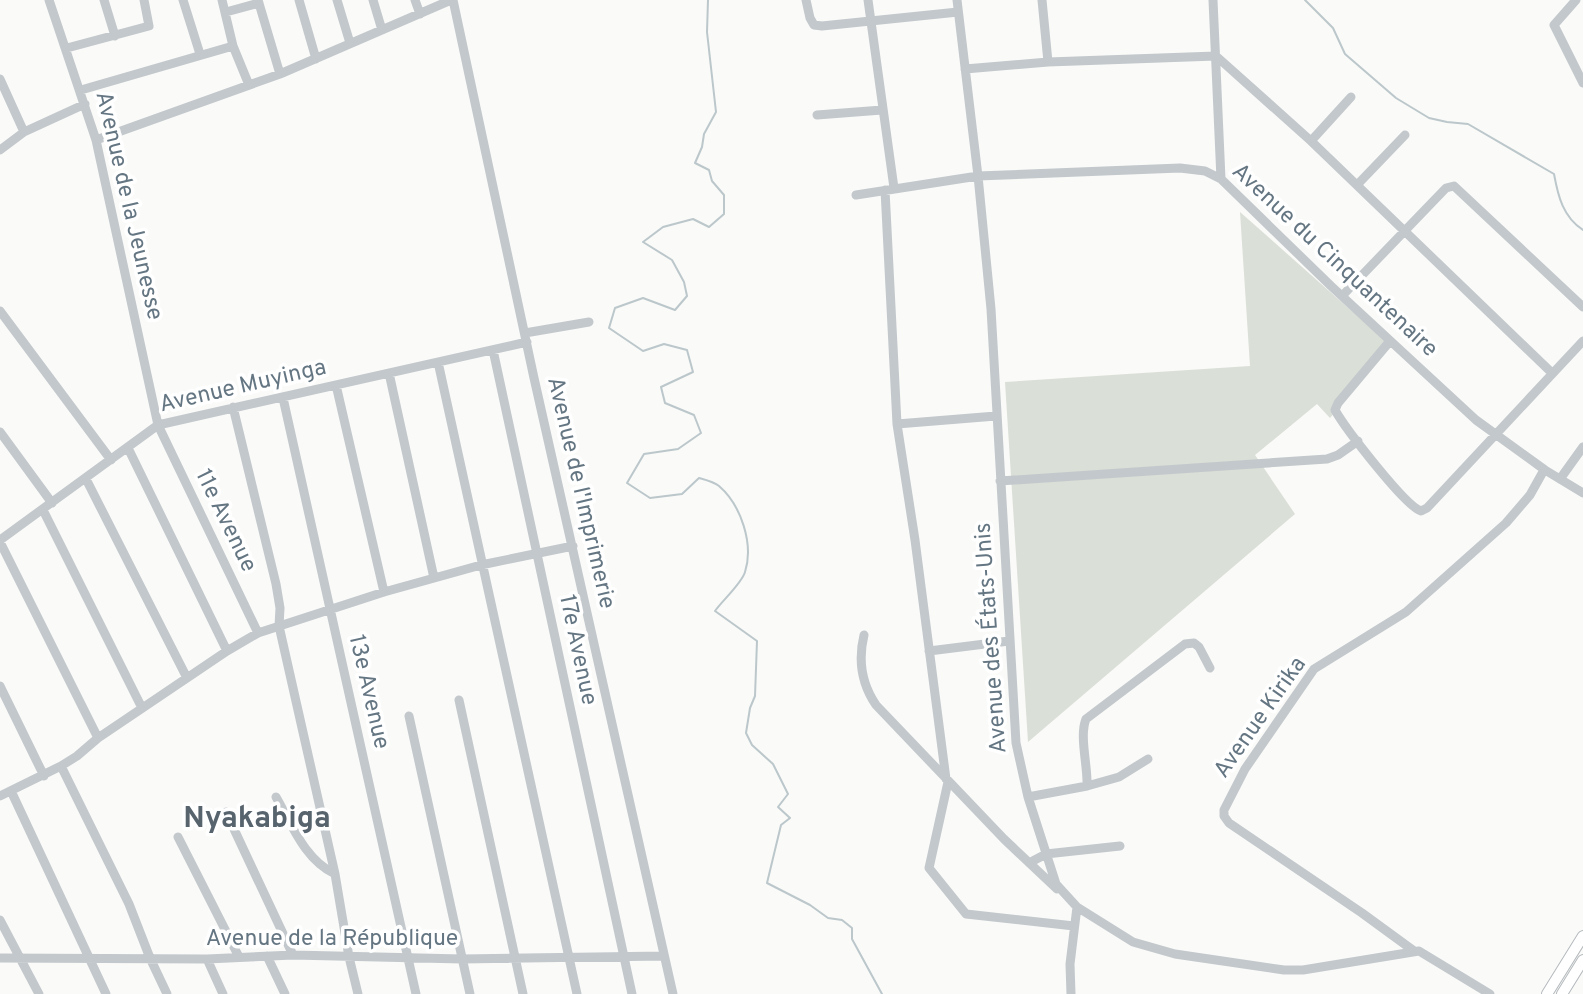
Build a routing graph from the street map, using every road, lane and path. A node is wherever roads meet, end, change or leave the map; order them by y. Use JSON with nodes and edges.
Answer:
{"nodes":[{"id":1,"x":49,"y":0,"type":"edge"},
{"id":2,"x":104,"y":0,"type":"edge"},
{"id":3,"x":144,"y":0,"type":"edge"},
{"id":4,"x":183,"y":0,"type":"edge"},
{"id":5,"x":222,"y":0,"type":"edge"},
{"id":6,"x":299,"y":0,"type":"edge"},
{"id":7,"x":337,"y":0,"type":"edge"},
{"id":8,"x":373,"y":0,"type":"edge"},
{"id":9,"x":415,"y":0,"type":"edge"},
{"id":10,"x":452,"y":0,"type":"edge"},
{"id":11,"x":806,"y":0,"type":"edge"},
{"id":12,"x":868,"y":0,"type":"edge"},
{"id":13,"x":957,"y":0,"type":"edge"},
{"id":14,"x":1042,"y":0,"type":"edge"},
{"id":15,"x":1213,"y":0,"type":"edge"},
{"id":16,"x":1576,"y":0,"type":"edge"},
{"id":17,"x":259,"y":1,"type":"edge"},
{"id":18,"x":226,"y":12,"type":"junction"},
{"id":19,"x":958,"y":12,"type":"junction"},
{"id":20,"x":420,"y":14,"type":"junction"},
{"id":21,"x":871,"y":21,"type":"junction"},
{"id":22,"x":382,"y":30,"type":"junction"},
{"id":23,"x":115,"y":36,"type":"junction"},
{"id":24,"x":350,"y":43,"type":"junction"},
{"id":25,"x":233,"y":46,"type":"junction"},
{"id":26,"x":66,"y":48,"type":"junction"},
{"id":27,"x":200,"y":54,"type":"junction"},
{"id":28,"x":1216,"y":56,"type":"junction"},
{"id":29,"x":316,"y":59,"type":"junction"},
{"id":30,"x":1048,"y":62,"type":"junction"},
{"id":31,"x":965,"y":69,"type":"junction"},
{"id":32,"x":280,"y":74,"type":"junction"},
{"id":33,"x":0,"y":79,"type":"edge"},
{"id":34,"x":1583,"y":83,"type":"edge"},
{"id":35,"x":249,"y":85,"type":"junction"},
{"id":36,"x":80,"y":90,"type":"junction"},
{"id":37,"x":1351,"y":97,"type":"dead end"},
{"id":38,"x":85,"y":104,"type":"junction"},
{"id":39,"x":881,"y":110,"type":"junction"},
{"id":40,"x":817,"y":115,"type":"dead end"},
{"id":41,"x":24,"y":132,"type":"junction"},
{"id":42,"x":1405,"y":135,"type":"dead end"},
{"id":43,"x":96,"y":140,"type":"junction"},
{"id":44,"x":1311,"y":141,"type":"junction"},
{"id":45,"x":0,"y":150,"type":"edge"},
{"id":46,"x":978,"y":176,"type":"junction"},
{"id":47,"x":1221,"y":179,"type":"junction"},
{"id":48,"x":1357,"y":185,"type":"junction"},
{"id":49,"x":890,"y":189,"type":"junction"},
{"id":50,"x":856,"y":195,"type":"dead end"},
{"id":51,"x":1405,"y":232,"type":"junction"},
{"id":52,"x":1342,"y":296,"type":"junction"},
{"id":53,"x":1583,"y":307,"type":"edge"},
{"id":54,"x":0,"y":311,"type":"edge"},
{"id":55,"x":589,"y":322,"type":"dead end"},
{"id":56,"x":10,"y":324,"type":"junction"},
{"id":57,"x":0,"y":331,"type":"edge"},
{"id":58,"x":526,"y":338,"type":"junction"},
{"id":59,"x":1390,"y":341,"type":"junction"},
{"id":60,"x":1583,"y":341,"type":"edge"},
{"id":61,"x":493,"y":350,"type":"junction"},
{"id":62,"x":438,"y":362,"type":"junction"},
{"id":63,"x":389,"y":373,"type":"junction"},
{"id":64,"x":1552,"y":373,"type":"junction"},
{"id":65,"x":336,"y":385,"type":"junction"},
{"id":66,"x":283,"y":398,"type":"junction"},
{"id":67,"x":233,"y":407,"type":"junction"},
{"id":68,"x":996,"y":416,"type":"junction"},
{"id":69,"x":897,"y":424,"type":"junction"},
{"id":70,"x":158,"y":425,"type":"junction"},
{"id":71,"x":0,"y":432,"type":"edge"},
{"id":72,"x":1494,"y":435,"type":"junction"},
{"id":73,"x":1358,"y":441,"type":"junction"},
{"id":74,"x":1583,"y":447,"type":"edge"},
{"id":75,"x":128,"y":448,"type":"junction"},
{"id":76,"x":111,"y":460,"type":"junction"},
{"id":77,"x":1544,"y":470,"type":"junction"},
{"id":78,"x":86,"y":479,"type":"junction"},
{"id":79,"x":1560,"y":479,"type":"junction"},
{"id":80,"x":1000,"y":481,"type":"junction"},
{"id":81,"x":1583,"y":493,"type":"edge"},
{"id":82,"x":52,"y":503,"type":"junction"},
{"id":83,"x":43,"y":510,"type":"junction"},
{"id":84,"x":0,"y":541,"type":"edge"},
{"id":85,"x":573,"y":546,"type":"junction"},
{"id":86,"x":535,"y":553,"type":"junction"},
{"id":87,"x":481,"y":565,"type":"junction"},
{"id":88,"x":434,"y":578,"type":"junction"},
{"id":89,"x":384,"y":592,"type":"junction"},
{"id":90,"x":330,"y":610,"type":"junction"},
{"id":91,"x":279,"y":625,"type":"junction"},
{"id":92,"x":258,"y":633,"type":"junction"},
{"id":93,"x":864,"y":635,"type":"dead end"},
{"id":94,"x":1009,"y":641,"type":"junction"},
{"id":95,"x":227,"y":651,"type":"junction"},
{"id":96,"x":929,"y":651,"type":"junction"},
{"id":97,"x":1210,"y":668,"type":"dead end"},
{"id":98,"x":187,"y":678,"type":"junction"},
{"id":99,"x":0,"y":686,"type":"edge"},
{"id":100,"x":459,"y":700,"type":"dead end"},
{"id":101,"x":142,"y":708,"type":"junction"},
{"id":102,"x":409,"y":716,"type":"dead end"},
{"id":103,"x":98,"y":738,"type":"junction"},
{"id":104,"x":1148,"y":759,"type":"dead end"},
{"id":105,"x":61,"y":766,"type":"junction"},
{"id":106,"x":44,"y":776,"type":"junction"},
{"id":107,"x":947,"y":781,"type":"junction"},
{"id":108,"x":1087,"y":786,"type":"junction"},
{"id":109,"x":11,"y":791,"type":"junction"},
{"id":110,"x":0,"y":796,"type":"edge"},
{"id":111,"x":276,"y":797,"type":"dead end"},
{"id":112,"x":1028,"y":797,"type":"junction"},
{"id":113,"x":226,"y":812,"type":"dead end"},
{"id":114,"x":178,"y":837,"type":"dead end"},
{"id":115,"x":1120,"y":846,"type":"dead end"},
{"id":116,"x":1045,"y":854,"type":"junction"},
{"id":117,"x":1029,"y":863,"type":"junction"},
{"id":118,"x":335,"y":874,"type":"junction"},
{"id":119,"x":1066,"y":897,"type":"junction"},
{"id":120,"x":1077,"y":907,"type":"junction"},
{"id":121,"x":0,"y":920,"type":"edge"},
{"id":122,"x":1074,"y":926,"type":"junction"},
{"id":123,"x":1583,"y":936,"type":"edge"},
{"id":124,"x":1414,"y":951,"type":"junction"},
{"id":125,"x":267,"y":956,"type":"junction"},
{"id":126,"x":293,"y":956,"type":"junction"},
{"id":127,"x":568,"y":956,"type":"junction"},
{"id":128,"x":664,"y":956,"type":"junction"},
{"id":129,"x":239,"y":957,"type":"junction"},
{"id":130,"x":349,"y":957,"type":"junction"},
{"id":131,"x":515,"y":957,"type":"junction"},
{"id":132,"x":0,"y":958,"type":"edge"},
{"id":133,"x":22,"y":958,"type":"junction"},
{"id":134,"x":89,"y":958,"type":"junction"},
{"id":135,"x":149,"y":958,"type":"junction"},
{"id":136,"x":408,"y":958,"type":"junction"},
{"id":137,"x":624,"y":958,"type":"junction"},
{"id":138,"x":206,"y":959,"type":"junction"},
{"id":139,"x":462,"y":959,"type":"junction"},
{"id":140,"x":1583,"y":960,"type":"edge"},
{"id":141,"x":39,"y":994,"type":"edge"},
{"id":142,"x":106,"y":994,"type":"edge"},
{"id":143,"x":167,"y":994,"type":"edge"},
{"id":144,"x":223,"y":994,"type":"edge"},
{"id":145,"x":285,"y":994,"type":"edge"},
{"id":146,"x":358,"y":994,"type":"edge"},
{"id":147,"x":416,"y":994,"type":"edge"},
{"id":148,"x":470,"y":994,"type":"edge"},
{"id":149,"x":523,"y":994,"type":"edge"},
{"id":150,"x":577,"y":994,"type":"edge"},
{"id":151,"x":632,"y":994,"type":"edge"},
{"id":152,"x":673,"y":994,"type":"edge"},
{"id":153,"x":1071,"y":994,"type":"edge"},
{"id":154,"x":1490,"y":994,"type":"edge"},
{"id":155,"x":1547,"y":994,"type":"edge"},
{"id":156,"x":1562,"y":994,"type":"edge"}],
"edges":[{"from":1,"to":26,"type":"street","name":"Avenue de la Jeunesse"},
{"from":2,"to":23,"type":"street"},
{"from":3,"to":23,"type":"street"},
{"from":4,"to":27,"type":"street"},
{"from":5,"to":18,"type":"street"},
{"from":6,"to":29,"type":"street"},
{"from":7,"to":24,"type":"street"},
{"from":8,"to":22,"type":"street"},
{"from":9,"to":20,"type":"street"},
{"from":10,"to":20,"type":"street"},
{"from":10,"to":58,"type":"street","name":"Avenue de l'Imprimerie"},
{"from":11,"to":21,"type":"street"},
{"from":12,"to":21,"type":"street"},
{"from":13,"to":19,"type":"street","name":"Avenue des États-Unis"},
{"from":14,"to":30,"type":"street"},
{"from":15,"to":28,"type":"street"},
{"from":16,"to":34,"type":"street"},
{"from":17,"to":18,"type":"street"},
{"from":17,"to":32,"type":"street"},
{"from":18,"to":25,"type":"street"},
{"from":19,"to":21,"type":"street"},
{"from":19,"to":31,"type":"street","name":"Avenue des États-Unis"},
{"from":20,"to":22,"type":"street"},
{"from":21,"to":39,"type":"street"},
{"from":22,"to":24,"type":"street"},
{"from":23,"to":26,"type":"street"},
{"from":24,"to":29,"type":"street"},
{"from":25,"to":27,"type":"street"},
{"from":25,"to":35,"type":"street"},
{"from":26,"to":36,"type":"street","name":"Avenue de la Jeunesse"},
{"from":27,"to":36,"type":"street"},
{"from":28,"to":30,"type":"street"},
{"from":28,"to":44,"type":"street"},
{"from":28,"to":47,"type":"street"},
{"from":29,"to":32,"type":"street"},
{"from":30,"to":31,"type":"street"},
{"from":31,"to":46,"type":"street","name":"Avenue des États-Unis"},
{"from":32,"to":35,"type":"street"},
{"from":33,"to":41,"type":"street"},
{"from":35,"to":43,"type":"street"},
{"from":36,"to":38,"type":"street","name":"Avenue de la Jeunesse"},
{"from":37,"to":44,"type":"street"},
{"from":38,"to":41,"type":"street"},
{"from":38,"to":43,"type":"street","name":"Avenue de la Jeunesse"},
{"from":39,"to":40,"type":"street"},
{"from":39,"to":49,"type":"street"},
{"from":41,"to":45,"type":"street"},
{"from":42,"to":48,"type":"street"},
{"from":43,"to":70,"type":"street","name":"Avenue de la Jeunesse"},
{"from":44,"to":48,"type":"street"},
{"from":46,"to":47,"type":"street","name":"Avenue du Cinquantenaire"},
{"from":46,"to":49,"type":"street","name":"Avenue du Cinquantenaire"},
{"from":46,"to":68,"type":"street","name":"Avenue des États-Unis"},
{"from":47,"to":52,"type":"street","name":"Avenue du Cinquantenaire"},
{"from":48,"to":51,"type":"street"},
{"from":49,"to":50,"type":"street","name":"Avenue du Cinquantenaire"},
{"from":49,"to":69,"type":"street"},
{"from":51,"to":52,"type":"street"},
{"from":51,"to":53,"type":"street"},
{"from":51,"to":64,"type":"street"},
{"from":52,"to":59,"type":"street","name":"Avenue du Cinquantenaire"},
{"from":54,"to":56,"type":"street"},
{"from":55,"to":58,"type":"street","name":"Avenue Muyinga"},
{"from":56,"to":57,"type":"street"},
{"from":56,"to":76,"type":"street"},
{"from":58,"to":61,"type":"street","name":"Avenue Muyinga"},
{"from":58,"to":85,"type":"street","name":"Avenue de l'Imprimerie"},
{"from":59,"to":72,"type":"street","name":"Avenue du Cinquantenaire"},
{"from":59,"to":73,"type":"street"},
{"from":60,"to":64,"type":"street"},
{"from":61,"to":62,"type":"street","name":"Avenue Muyinga"},
{"from":61,"to":86,"type":"street","name":"17e Avenue"},
{"from":62,"to":63,"type":"street","name":"Avenue Muyinga"},
{"from":62,"to":87,"type":"street"},
{"from":63,"to":65,"type":"street","name":"Avenue Muyinga"},
{"from":63,"to":88,"type":"street"},
{"from":64,"to":72,"type":"street"},
{"from":65,"to":66,"type":"street","name":"Avenue Muyinga"},
{"from":65,"to":89,"type":"street"},
{"from":66,"to":67,"type":"street","name":"Avenue Muyinga"},
{"from":66,"to":90,"type":"street","name":"13e Avenue"},
{"from":67,"to":70,"type":"street","name":"Avenue Muyinga"},
{"from":67,"to":91,"type":"street"},
{"from":68,"to":69,"type":"street"},
{"from":68,"to":80,"type":"street","name":"Avenue des États-Unis"},
{"from":69,"to":96,"type":"street"},
{"from":70,"to":75,"type":"street","name":"Avenue Muyinga"},
{"from":70,"to":92,"type":"street","name":"11e Avenue"},
{"from":71,"to":82,"type":"street"},
{"from":72,"to":73,"type":"street"},
{"from":72,"to":77,"type":"street","name":"Avenue du Cinquantenaire"},
{"from":73,"to":80,"type":"street"},
{"from":74,"to":79,"type":"street"},
{"from":75,"to":76,"type":"street","name":"Avenue Muyinga"},
{"from":75,"to":95,"type":"street"},
{"from":76,"to":78,"type":"street","name":"Avenue Muyinga"},
{"from":77,"to":79,"type":"street","name":"Avenue du Cinquantenaire"},
{"from":77,"to":124,"type":"street","name":"Avenue Kirika"},
{"from":78,"to":82,"type":"street","name":"Avenue Muyinga"},
{"from":78,"to":98,"type":"street"},
{"from":79,"to":81,"type":"street","name":"Avenue du Cinquantenaire"},
{"from":80,"to":94,"type":"street","name":"Avenue des États-Unis"},
{"from":82,"to":83,"type":"street","name":"Avenue Muyinga"},
{"from":83,"to":84,"type":"street","name":"Avenue Muyinga"},
{"from":83,"to":101,"type":"street"},
{"from":84,"to":103,"type":"street"},
{"from":85,"to":86,"type":"street"},
{"from":85,"to":128,"type":"street","name":"Avenue de l'Imprimerie"},
{"from":86,"to":87,"type":"street"},
{"from":86,"to":137,"type":"street","name":"17e Avenue"},
{"from":87,"to":88,"type":"street"},
{"from":87,"to":127,"type":"street"},
{"from":88,"to":89,"type":"street"},
{"from":89,"to":90,"type":"street"},
{"from":90,"to":91,"type":"street"},
{"from":90,"to":136,"type":"street","name":"13e Avenue"},
{"from":91,"to":92,"type":"street"},
{"from":91,"to":118,"type":"street"},
{"from":92,"to":95,"type":"street"},
{"from":93,"to":107,"type":"street"},
{"from":94,"to":96,"type":"street"},
{"from":94,"to":112,"type":"street","name":"Avenue des États-Unis"},
{"from":95,"to":98,"type":"street"},
{"from":96,"to":107,"type":"street"},
{"from":97,"to":108,"type":"street"},
{"from":98,"to":101,"type":"street"},
{"from":99,"to":106,"type":"street"},
{"from":100,"to":131,"type":"street"},
{"from":101,"to":103,"type":"street"},
{"from":102,"to":139,"type":"street"},
{"from":103,"to":105,"type":"street"},
{"from":104,"to":108,"type":"street"},
{"from":105,"to":106,"type":"street"},
{"from":105,"to":135,"type":"street"},
{"from":106,"to":109,"type":"street"},
{"from":107,"to":117,"type":"street"},
{"from":107,"to":122,"type":"street"},
{"from":108,"to":112,"type":"street"},
{"from":109,"to":110,"type":"street"},
{"from":109,"to":134,"type":"street"},
{"from":111,"to":118,"type":"street"},
{"from":112,"to":116,"type":"street","name":"Avenue des États-Unis"},
{"from":113,"to":126,"type":"street"},
{"from":114,"to":129,"type":"street"},
{"from":115,"to":116,"type":"street"},
{"from":116,"to":117,"type":"street"},
{"from":116,"to":119,"type":"street","name":"Avenue des États-Unis"},
{"from":117,"to":119,"type":"street"},
{"from":118,"to":130,"type":"street"},
{"from":119,"to":120,"type":"street","name":"Avenue des États-Unis"},
{"from":120,"to":122,"type":"street"},
{"from":120,"to":124,"type":"street","name":"Avenue des États-Unis"},
{"from":121,"to":133,"type":"street"},
{"from":122,"to":153,"type":"street"},
{"from":123,"to":155,"type":"main road"},
{"from":124,"to":154,"type":"street"},
{"from":125,"to":126,"type":"street","name":"Avenue de la République"},
{"from":125,"to":129,"type":"street","name":"Avenue de la République"},
{"from":125,"to":145,"type":"street"},
{"from":126,"to":130,"type":"street","name":"Avenue de la République"},
{"from":127,"to":131,"type":"street","name":"Avenue de la République"},
{"from":127,"to":137,"type":"street","name":"Avenue de la République"},
{"from":127,"to":150,"type":"street"},
{"from":128,"to":137,"type":"street","name":"Avenue de la République"},
{"from":128,"to":152,"type":"street","name":"Avenue de l'Imprimerie"},
{"from":129,"to":138,"type":"street","name":"Avenue de la République"},
{"from":130,"to":136,"type":"street","name":"Avenue de la République"},
{"from":130,"to":146,"type":"street"},
{"from":131,"to":139,"type":"street","name":"Avenue de la République"},
{"from":131,"to":149,"type":"street"},
{"from":132,"to":133,"type":"street","name":"Avenue de la République"},
{"from":133,"to":134,"type":"street","name":"Avenue de la République"},
{"from":133,"to":141,"type":"street"},
{"from":134,"to":135,"type":"street","name":"Avenue de la République"},
{"from":134,"to":142,"type":"street"},
{"from":135,"to":138,"type":"street","name":"Avenue de la République"},
{"from":135,"to":143,"type":"street"},
{"from":136,"to":139,"type":"street","name":"Avenue de la République"},
{"from":136,"to":147,"type":"street","name":"13e Avenue"},
{"from":137,"to":151,"type":"street","name":"17e Avenue"},
{"from":138,"to":144,"type":"street"},
{"from":139,"to":148,"type":"street"},
{"from":140,"to":156,"type":"main road"}]}
